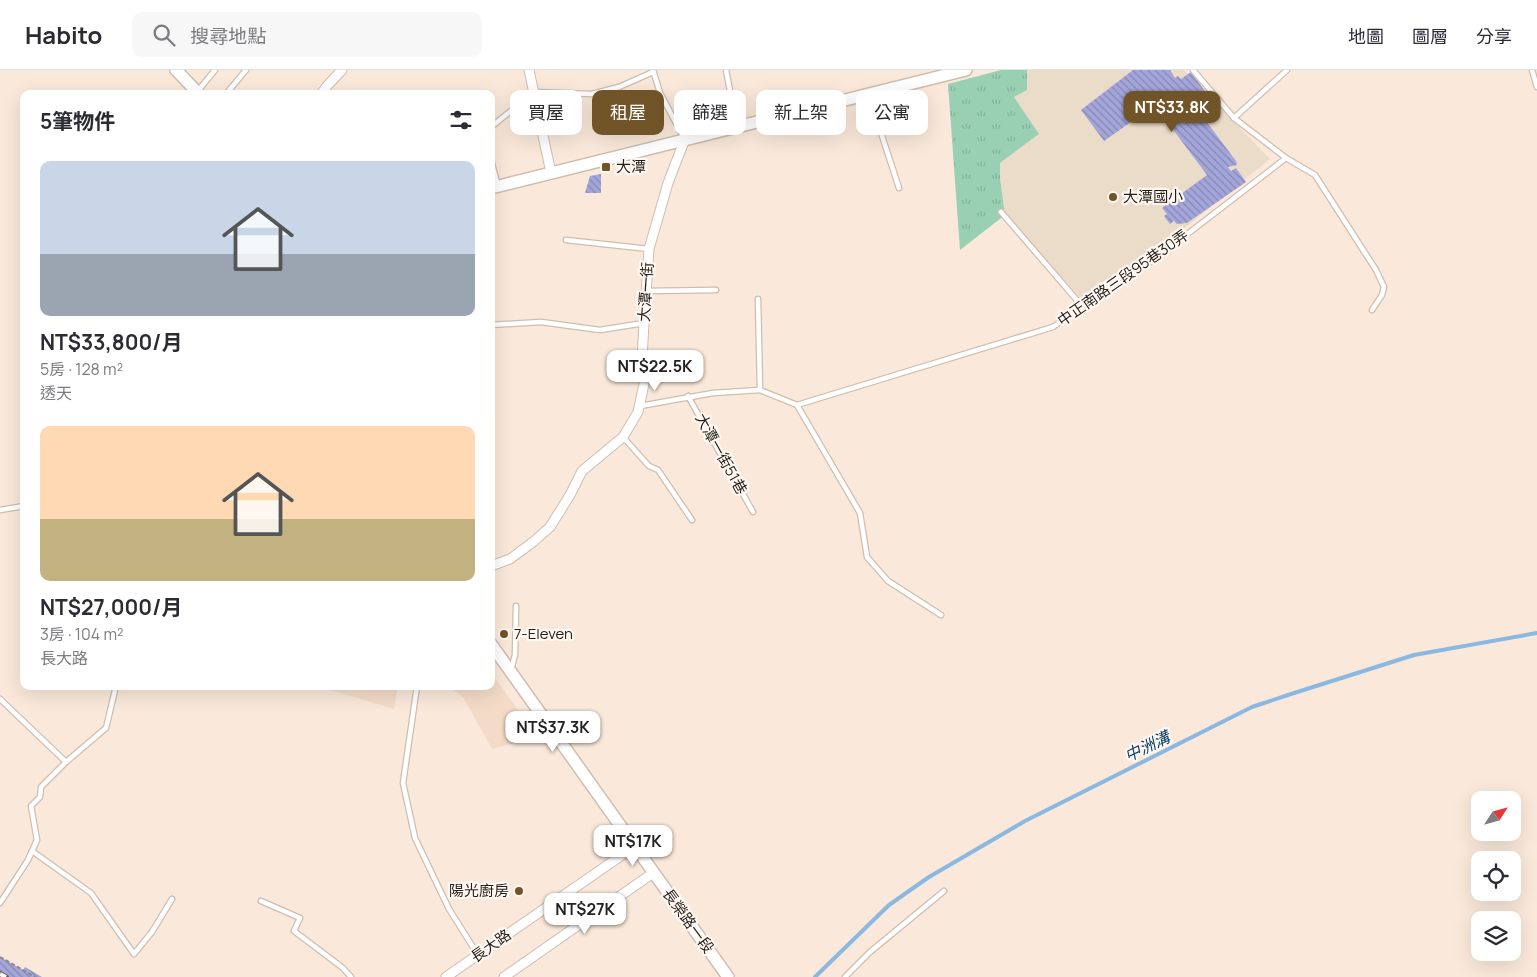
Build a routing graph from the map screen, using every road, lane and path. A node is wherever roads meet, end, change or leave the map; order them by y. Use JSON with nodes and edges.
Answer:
{"nodes":[{"id":1,"x":176,"y":70,"type":"edge"},
{"id":2,"x":215,"y":70,"type":"edge"},
{"id":3,"x":246,"y":70,"type":"edge"},
{"id":4,"x":342,"y":70,"type":"edge"},
{"id":5,"x":529,"y":70,"type":"edge"},
{"id":6,"x":726,"y":70,"type":"edge"},
{"id":7,"x":966,"y":70,"type":"edge"},
{"id":8,"x":1193,"y":70,"type":"edge"},
{"id":9,"x":1287,"y":70,"type":"edge"},
{"id":10,"x":1532,"y":70,"type":"edge"},
{"id":11,"x":653,"y":71,"type":"edge"},
{"id":12,"x":1537,"y":87,"type":"edge"},
{"id":13,"x":194,"y":90,"type":"edge"},
{"id":14,"x":199,"y":90,"type":"edge"},
{"id":15,"x":229,"y":90,"type":"edge"},
{"id":16,"x":324,"y":90,"type":"edge"},
{"id":17,"x":534,"y":90,"type":"edge"},
{"id":18,"x":730,"y":90,"type":"edge"},
{"id":19,"x":888,"y":90,"type":"edge"},
{"id":20,"x":582,"y":94,"type":"edge"},
{"id":21,"x":856,"y":98,"type":"edge"},
{"id":22,"x":510,"y":112,"type":"edge"},
{"id":23,"x":1234,"y":118,"type":"junction"},
{"id":24,"x":746,"y":124,"type":"edge"},
{"id":25,"x":495,"y":125,"type":"edge"},
{"id":26,"x":543,"y":135,"type":"edge"},
{"id":27,"x":702,"y":135,"type":"edge"},
{"id":28,"x":881,"y":135,"type":"edge"},
{"id":29,"x":685,"y":139,"type":"junction"},
{"id":30,"x":1286,"y":158,"type":"junction"},
{"id":31,"x":551,"y":173,"type":"junction"},
{"id":32,"x":495,"y":187,"type":"edge"},
{"id":33,"x":898,"y":188,"type":"dead end"},
{"id":34,"x":1001,"y":212,"type":"dead end"},
{"id":35,"x":566,"y":240,"type":"dead end"},
{"id":36,"x":649,"y":249,"type":"junction"},
{"id":37,"x":716,"y":290,"type":"dead end"},
{"id":38,"x":646,"y":291,"type":"junction"},
{"id":39,"x":758,"y":299,"type":"dead end"},
{"id":40,"x":1082,"y":306,"type":"junction"},
{"id":41,"x":1372,"y":310,"type":"dead end"},
{"id":42,"x":644,"y":323,"type":"junction"},
{"id":43,"x":495,"y":325,"type":"edge"},
{"id":44,"x":760,"y":390,"type":"junction"},
{"id":45,"x":688,"y":396,"type":"junction"},
{"id":46,"x":797,"y":405,"type":"junction"},
{"id":47,"x":640,"y":406,"type":"junction"},
{"id":48,"x":623,"y":437,"type":"junction"},
{"id":49,"x":20,"y":507,"type":"edge"},
{"id":50,"x":0,"y":510,"type":"edge"},
{"id":51,"x":753,"y":512,"type":"dead end"},
{"id":52,"x":692,"y":520,"type":"dead end"},
{"id":53,"x":495,"y":565,"type":"edge"},
{"id":54,"x":516,"y":606,"type":"dead end"},
{"id":55,"x":942,"y":615,"type":"dead end"},
{"id":56,"x":495,"y":649,"type":"edge"},
{"id":57,"x":511,"y":671,"type":"junction"},
{"id":58,"x":115,"y":690,"type":"edge"},
{"id":59,"x":416,"y":690,"type":"edge"},
{"id":60,"x":0,"y":699,"type":"edge"},
{"id":61,"x":66,"y":762,"type":"junction"},
{"id":62,"x":635,"y":846,"type":"junction"},
{"id":63,"x":32,"y":851,"type":"junction"},
{"id":64,"x":653,"y":873,"type":"junction"},
{"id":65,"x":944,"y":891,"type":"dead end"},
{"id":66,"x":172,"y":900,"type":"dead end"},
{"id":67,"x":261,"y":901,"type":"dead end"},
{"id":68,"x":0,"y":903,"type":"edge"},
{"id":69,"x":478,"y":955,"type":"junction"},
{"id":70,"x":0,"y":957,"type":"edge"},
{"id":71,"x":35,"y":977,"type":"edge"},
{"id":72,"x":351,"y":977,"type":"edge"},
{"id":73,"x":446,"y":977,"type":"edge"},
{"id":74,"x":504,"y":977,"type":"edge"},
{"id":75,"x":728,"y":977,"type":"edge"},
{"id":76,"x":845,"y":977,"type":"edge"}],
"edges":[{"from":1,"to":13,"type":"street"},
{"from":2,"to":14,"type":"lane"},
{"from":3,"to":15,"type":"lane"},
{"from":4,"to":16,"type":"street"},
{"from":5,"to":17,"type":"street"},
{"from":6,"to":18,"type":"lane"},
{"from":7,"to":19,"type":"street"},
{"from":8,"to":23,"type":"lane"},
{"from":9,"to":23,"type":"lane"},
{"from":10,"to":12,"type":"lane"},
{"from":11,"to":20,"type":"lane"},
{"from":11,"to":29,"type":"lane"},
{"from":21,"to":24,"type":"street"},
{"from":22,"to":25,"type":"lane"},
{"from":23,"to":30,"type":"lane"},
{"from":26,"to":31,"type":"street"},
{"from":27,"to":29,"type":"street"},
{"from":28,"to":33,"type":"lane"},
{"from":29,"to":31,"type":"street"},
{"from":29,"to":36,"type":"street","name":"大潭一街"},
{"from":30,"to":40,"type":"lane","name":"中正南路三段95巷30弄"},
{"from":30,"to":41,"type":"lane"},
{"from":31,"to":32,"type":"street"},
{"from":34,"to":40,"type":"lane"},
{"from":35,"to":36,"type":"lane"},
{"from":36,"to":38,"type":"street","name":"大潭一街"},
{"from":37,"to":38,"type":"lane"},
{"from":38,"to":42,"type":"street","name":"大潭一街"},
{"from":39,"to":44,"type":"lane"},
{"from":40,"to":46,"type":"lane","name":"中正南路三段95巷30弄"},
{"from":42,"to":43,"type":"lane"},
{"from":42,"to":47,"type":"street","name":"大潭一街"},
{"from":44,"to":45,"type":"lane","name":"大潭一街51巷"},
{"from":44,"to":46,"type":"lane","name":"大潭一街51巷"},
{"from":45,"to":47,"type":"lane","name":"大潭一街51巷"},
{"from":45,"to":51,"type":"lane","name":"大潭一街51巷"},
{"from":46,"to":55,"type":"lane"},
{"from":47,"to":48,"type":"street","name":"大潭一街"},
{"from":48,"to":52,"type":"lane"},
{"from":48,"to":53,"type":"street","name":"大潭一街"},
{"from":49,"to":50,"type":"lane"},
{"from":54,"to":57,"type":"lane"},
{"from":56,"to":57,"type":"street","name":"長榮路一段"},
{"from":57,"to":62,"type":"street","name":"長榮路一段"},
{"from":58,"to":61,"type":"lane"},
{"from":59,"to":69,"type":"lane"},
{"from":60,"to":61,"type":"lane"},
{"from":61,"to":63,"type":"lane"},
{"from":62,"to":64,"type":"street","name":"長榮路一段"},
{"from":62,"to":69,"type":"street","name":"長大路"},
{"from":63,"to":66,"type":"lane"},
{"from":63,"to":68,"type":"lane"},
{"from":64,"to":74,"type":"street"},
{"from":64,"to":75,"type":"street","name":"長榮路一段"},
{"from":65,"to":76,"type":"lane"},
{"from":67,"to":72,"type":"lane"},
{"from":69,"to":73,"type":"street","name":"長大路"},
{"from":70,"to":71,"type":"path"}]}
